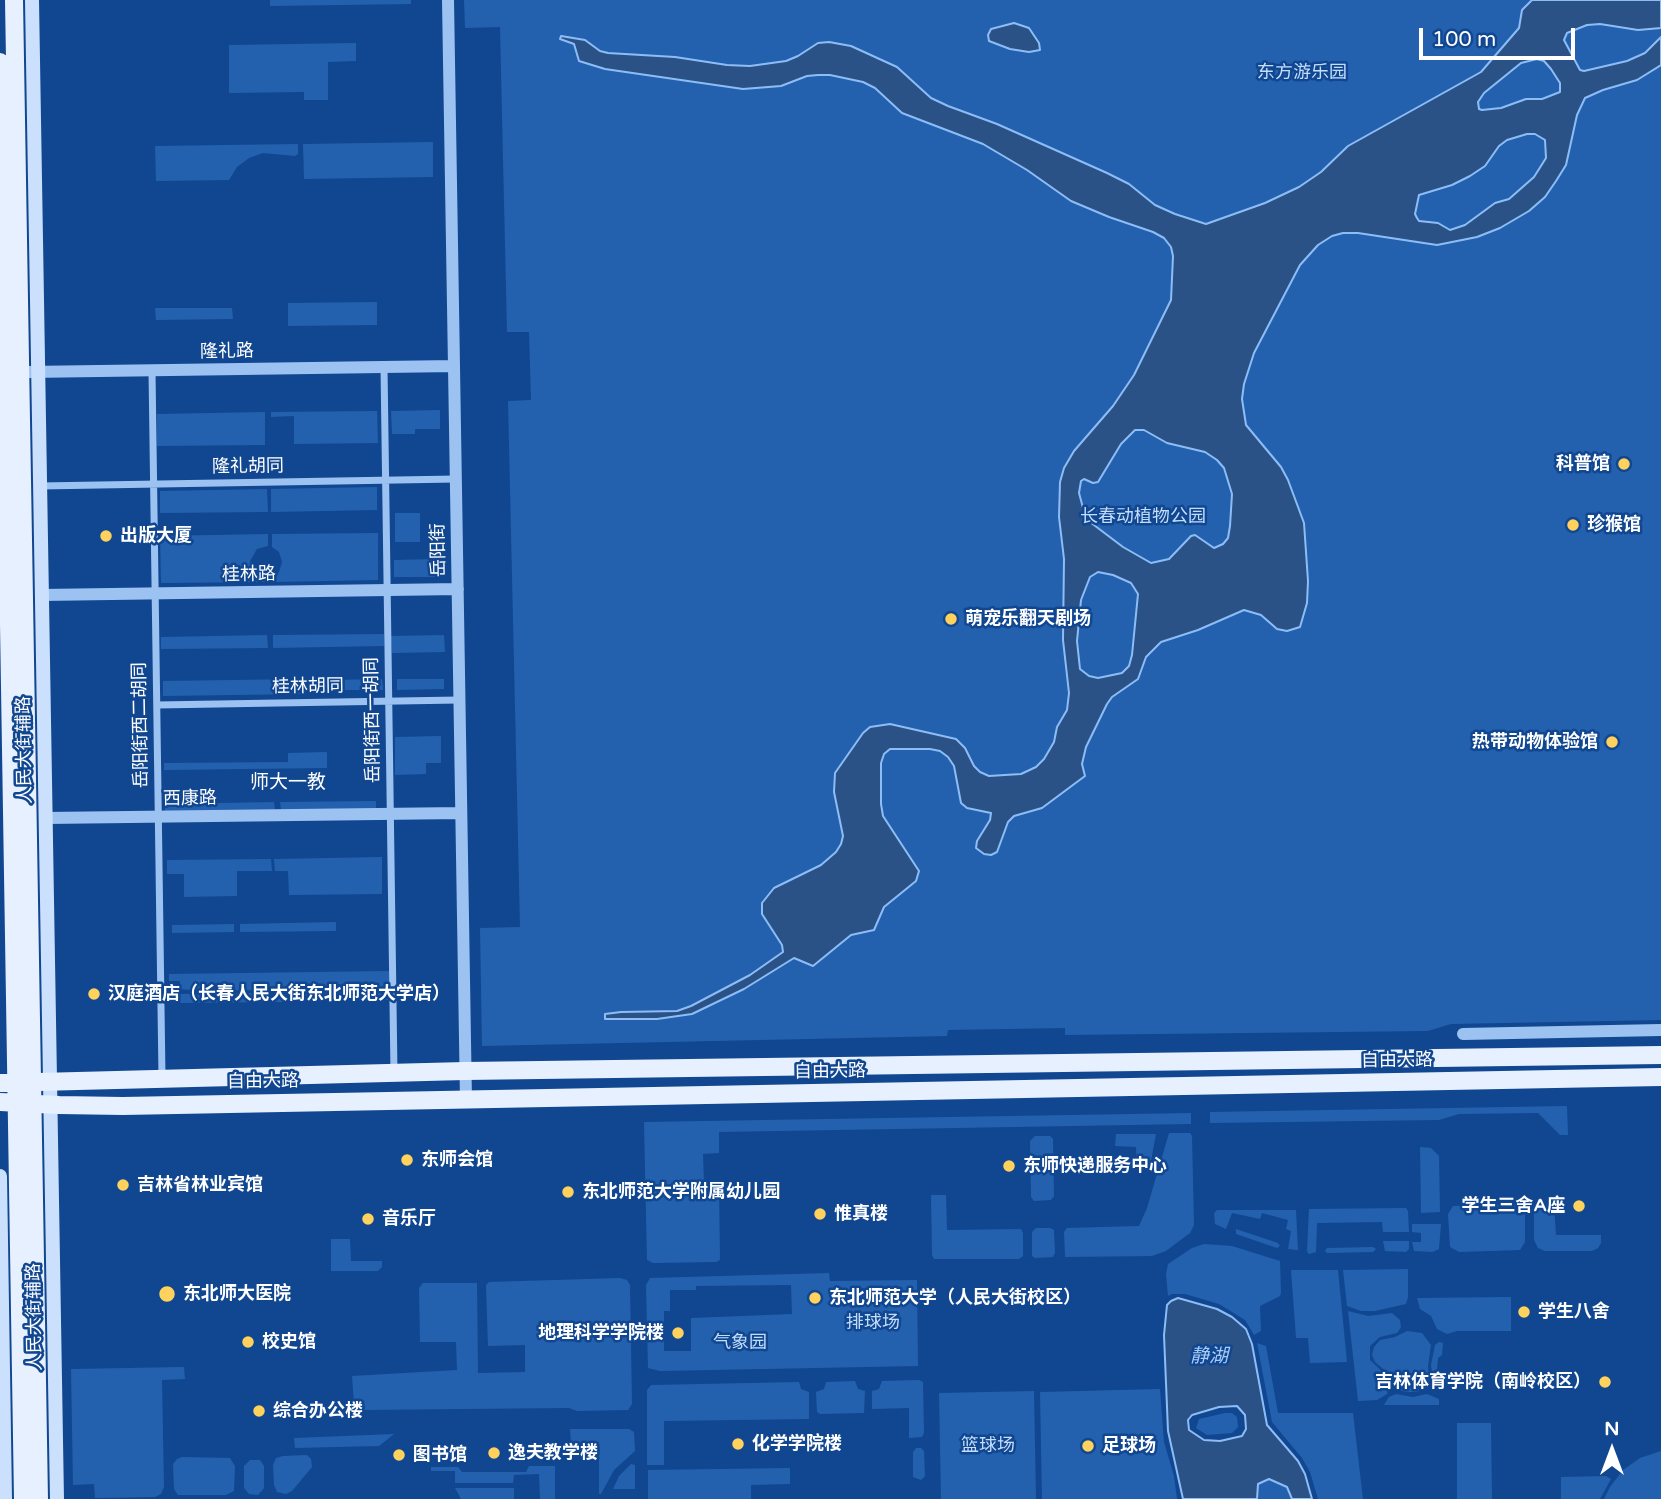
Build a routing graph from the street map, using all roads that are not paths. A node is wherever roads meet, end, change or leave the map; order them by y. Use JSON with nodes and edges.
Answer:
{"nodes":[{"id":1,"x":14,"y":0,"type":"edge"},
{"id":2,"x":32,"y":0,"type":"edge"},
{"id":3,"x":448,"y":0,"type":"edge"},
{"id":4,"x":0,"y":62,"type":"edge"},
{"id":5,"x":454,"y":366,"type":"junction"},
{"id":6,"x":384,"y":367,"type":"junction"},
{"id":7,"x":152,"y":370,"type":"junction"},
{"id":8,"x":16,"y":373,"type":"edge"},
{"id":9,"x":456,"y":479,"type":"junction"},
{"id":10,"x":386,"y":480,"type":"junction"},
{"id":11,"x":153,"y":484,"type":"junction"},
{"id":12,"x":40,"y":486,"type":"junction"},
{"id":13,"x":457,"y":589,"type":"junction"},
{"id":14,"x":387,"y":590,"type":"junction"},
{"id":15,"x":4,"y":593,"type":"edge"},
{"id":16,"x":155,"y":594,"type":"junction"},
{"id":17,"x":42,"y":595,"type":"junction"},
{"id":18,"x":459,"y":700,"type":"junction"},
{"id":19,"x":389,"y":701,"type":"junction"},
{"id":20,"x":157,"y":705,"type":"junction"},
{"id":21,"x":461,"y":813,"type":"junction"},
{"id":22,"x":390,"y":814,"type":"junction"},
{"id":23,"x":158,"y":817,"type":"junction"},
{"id":24,"x":46,"y":818,"type":"junction"},
{"id":25,"x":1661,"y":1030,"type":"edge"},
{"id":26,"x":1463,"y":1034,"type":"dead end"},
{"id":27,"x":1661,"y":1055,"type":"edge"},
{"id":28,"x":465,"y":1072,"type":"junction"},
{"id":29,"x":394,"y":1073,"type":"junction"},
{"id":30,"x":1661,"y":1077,"type":"edge"},
{"id":31,"x":162,"y":1079,"type":"junction"},
{"id":32,"x":24,"y":1082,"type":"edge"},
{"id":33,"x":466,"y":1100,"type":"junction"},
{"id":34,"x":25,"y":1103,"type":"edge"},
{"id":35,"x":0,"y":1176,"type":"edge"},
{"id":36,"x":5,"y":1499,"type":"edge"},
{"id":37,"x":23,"y":1499,"type":"edge"},
{"id":38,"x":39,"y":1499,"type":"edge"},
{"id":39,"x":57,"y":1499,"type":"edge"}],
"edges":[{"from":1,"to":8,"type":"main road"},
{"from":2,"to":8,"type":"main road","name":"人民大街辅路"},
{"from":3,"to":5,"type":"street","name":"岳阳街"},
{"from":4,"to":8,"type":"main road"},
{"from":5,"to":6,"type":"street","name":"隆礼路"},
{"from":5,"to":9,"type":"street","name":"岳阳街"},
{"from":6,"to":7,"type":"street","name":"隆礼路"},
{"from":6,"to":10,"type":"street","name":"岳阳街西一胡同"},
{"from":7,"to":8,"type":"street","name":"隆礼路"},
{"from":7,"to":11,"type":"street","name":"岳阳街西二胡同"},
{"from":8,"to":12,"type":"main road","name":"人民大街辅路"},
{"from":8,"to":15,"type":"main road"},
{"from":8,"to":32,"type":"main road"},
{"from":9,"to":10,"type":"street","name":"隆礼胡同"},
{"from":9,"to":13,"type":"street","name":"岳阳街"},
{"from":10,"to":11,"type":"street","name":"隆礼胡同"},
{"from":10,"to":14,"type":"street","name":"岳阳街西一胡同"},
{"from":11,"to":12,"type":"street","name":"隆礼胡同"},
{"from":11,"to":16,"type":"street","name":"岳阳街西二胡同"},
{"from":12,"to":17,"type":"main road","name":"人民大街辅路"},
{"from":13,"to":14,"type":"street","name":"桂林路"},
{"from":13,"to":18,"type":"street","name":"岳阳街"},
{"from":14,"to":16,"type":"street","name":"桂林路"},
{"from":14,"to":19,"type":"street","name":"岳阳街西一胡同"},
{"from":15,"to":32,"type":"main road"},
{"from":16,"to":17,"type":"street","name":"桂林路"},
{"from":16,"to":20,"type":"street","name":"岳阳街西二胡同"},
{"from":17,"to":24,"type":"main road","name":"人民大街辅路"},
{"from":18,"to":19,"type":"street","name":"桂林胡同"},
{"from":18,"to":21,"type":"street","name":"岳阳街"},
{"from":19,"to":20,"type":"street","name":"桂林胡同"},
{"from":19,"to":22,"type":"street","name":"岳阳街西一胡同"},
{"from":20,"to":23,"type":"street","name":"岳阳街西二胡同"},
{"from":21,"to":22,"type":"street","name":"西康路"},
{"from":21,"to":28,"type":"street","name":"岳阳街"},
{"from":22,"to":23,"type":"street","name":"西康路"},
{"from":22,"to":29,"type":"street","name":"岳阳街西一胡同"},
{"from":23,"to":24,"type":"street","name":"西康路"},
{"from":23,"to":31,"type":"street","name":"岳阳街西二胡同"},
{"from":24,"to":32,"type":"main road","name":"人民大街辅路"},
{"from":25,"to":26,"type":"street"},
{"from":27,"to":28,"type":"main road","name":"自由大路"},
{"from":28,"to":29,"type":"main road","name":"自由大路"},
{"from":28,"to":33,"type":"street","name":"岳阳街"},
{"from":29,"to":31,"type":"main road","name":"自由大路"},
{"from":30,"to":33,"type":"main road","name":"自由大路"},
{"from":31,"to":32,"type":"main road","name":"自由大路"},
{"from":32,"to":34,"type":"main road"},
{"from":32,"to":34,"type":"main road","name":"人民大街辅路"},
{"from":33,"to":34,"type":"main road","name":"自由大路"},
{"from":34,"to":37,"type":"main road"},
{"from":34,"to":38,"type":"main road"},
{"from":34,"to":39,"type":"main road","name":"人民大街辅路"},
{"from":35,"to":36,"type":"main road"}]}
